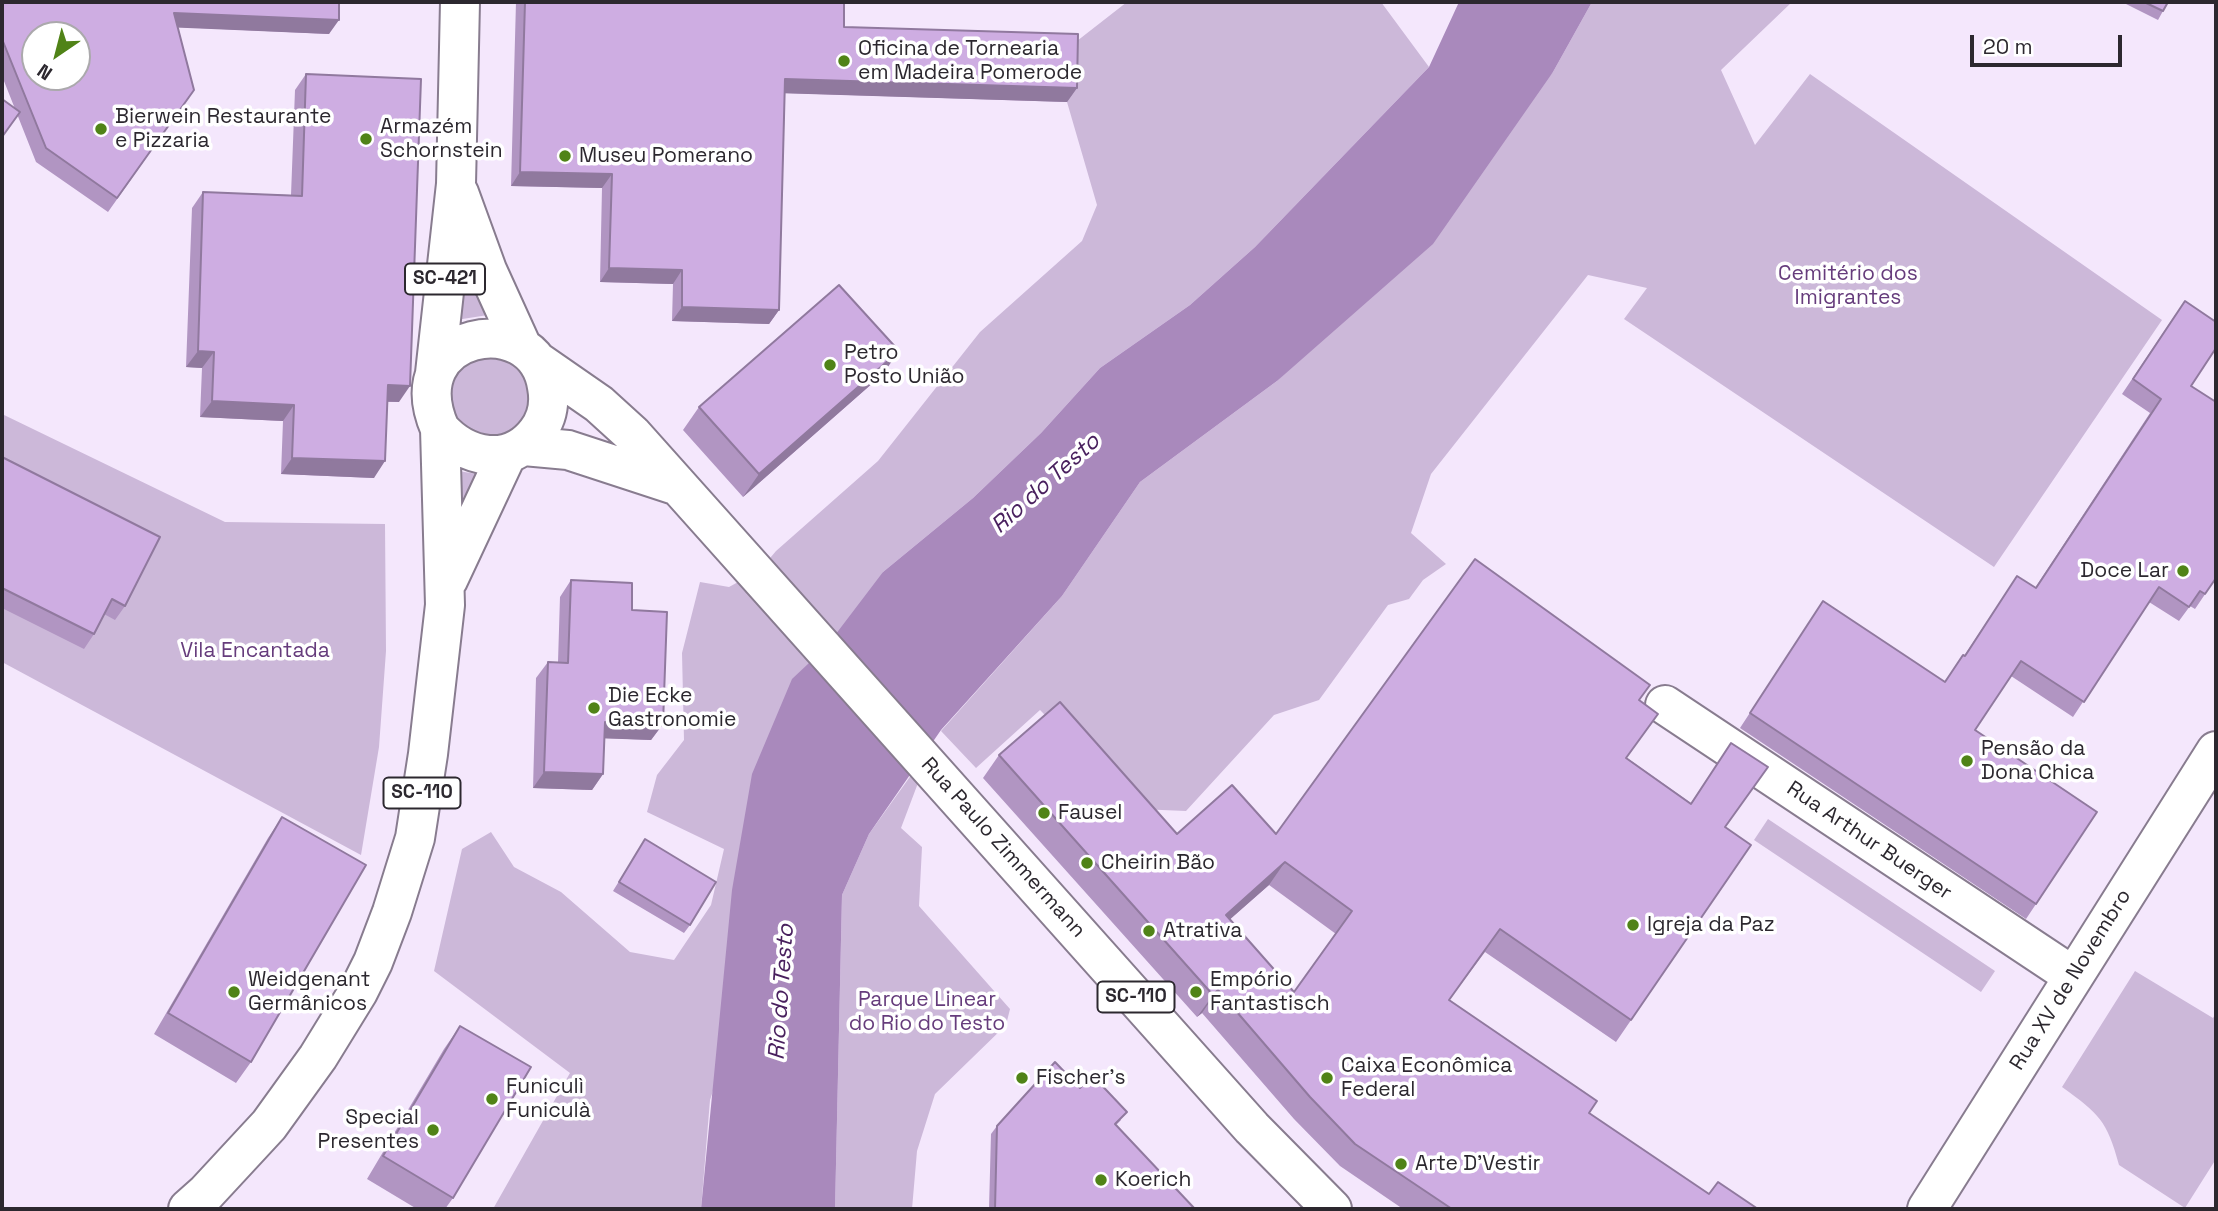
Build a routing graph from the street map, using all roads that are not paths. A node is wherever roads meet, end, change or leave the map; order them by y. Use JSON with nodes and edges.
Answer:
{"nodes":[{"id":1,"x":460,"y":2,"type":"edge"},
{"id":2,"x":456,"y":184,"type":"junction"},
{"id":3,"x":530,"y":354,"type":"junction"},
{"id":4,"x":435,"y":373,"type":"junction"},
{"id":5,"x":440,"y":429,"type":"junction"},
{"id":6,"x":516,"y":450,"type":"junction"},
{"id":7,"x":677,"y":485,"type":"junction"},
{"id":8,"x":446,"y":585,"type":"junction"},
{"id":9,"x":1665,"y":705,"type":"dead end"},
{"id":10,"x":2210,"y":775,"type":"edge"},
{"id":11,"x":2073,"y":976,"type":"junction"},
{"id":12,"x":188,"y":1209,"type":"edge"},
{"id":13,"x":1332,"y":1209,"type":"edge"},
{"id":14,"x":1927,"y":1209,"type":"edge"}],
"edges":[{"from":1,"to":2,"type":"main road","number":"SC-421"},
{"from":2,"to":3,"type":"main road","number":"SC-421"},
{"from":2,"to":4,"type":"main road","number":"SC-421"},
{"from":3,"to":4,"type":"main road"},
{"from":3,"to":6,"type":"main road"},
{"from":3,"to":7,"type":"main road","name":"Rua Paulo Zimmermann","number":"SC-110"},
{"from":4,"to":5,"type":"main road"},
{"from":5,"to":6,"type":"main road"},
{"from":5,"to":8,"type":"main road","number":"SC-110"},
{"from":6,"to":7,"type":"main road"},
{"from":6,"to":8,"type":"main road","number":"SC-110"},
{"from":7,"to":13,"type":"main road","name":"Rua Paulo Zimmermann","number":"SC-110"},
{"from":8,"to":12,"type":"main road","number":"SC-110"},
{"from":9,"to":11,"type":"main road","name":"Rua Arthur Buerger"},
{"from":10,"to":11,"type":"main road","name":"Rua XV de Novembro"},
{"from":11,"to":14,"type":"main road","name":"Rua XV de Novembro"}]}
